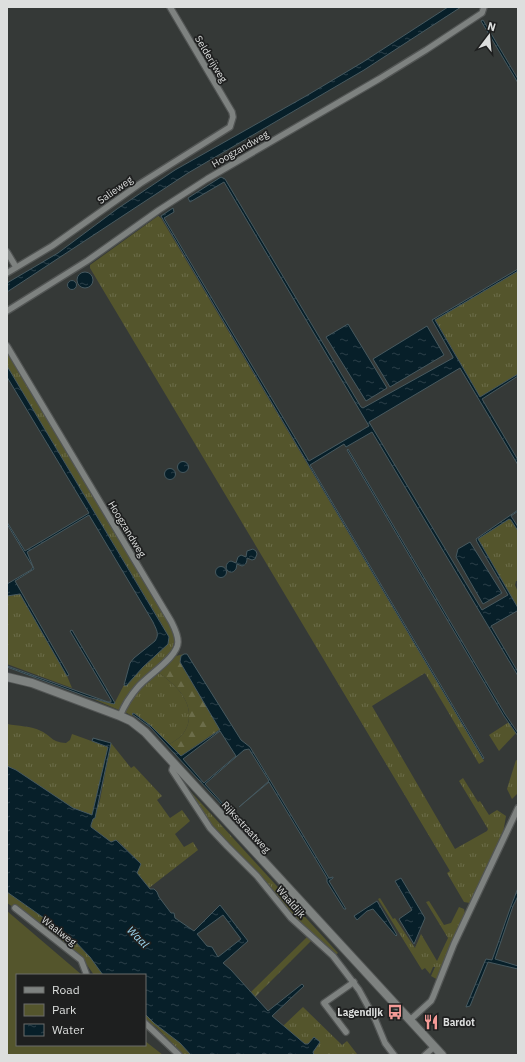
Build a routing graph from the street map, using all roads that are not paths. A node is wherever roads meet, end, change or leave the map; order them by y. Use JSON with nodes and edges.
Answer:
{"nodes":[{"id":1,"x":170,"y":7,"type":"edge"},
{"id":2,"x":484,"y":7,"type":"edge"},
{"id":3,"x":232,"y":122,"type":"joint"},
{"id":4,"x":7,"y":252,"type":"edge"},
{"id":5,"x":16,"y":267,"type":"junction"},
{"id":6,"x":7,"y":273,"type":"edge"},
{"id":7,"x":7,"y":311,"type":"edge"},
{"id":8,"x":7,"y":346,"type":"edge"},
{"id":9,"x":7,"y":677,"type":"edge"},
{"id":10,"x":120,"y":716,"type":"junction"},
{"id":11,"x":174,"y":763,"type":"junction"},
{"id":12,"x":518,"y":808,"type":"edge"},
{"id":13,"x":15,"y":908,"type":"dead end"},
{"id":14,"x":87,"y":974,"type":"edge"},
{"id":15,"x":354,"y":982,"type":"junction"},
{"id":16,"x":410,"y":1020,"type":"junction"},
{"id":17,"x":146,"y":1024,"type":"edge"},
{"id":18,"x":346,"y":1032,"type":"dead end"},
{"id":19,"x":434,"y":1047,"type":"junction"},
{"id":20,"x":179,"y":1055,"type":"edge"},
{"id":21,"x":394,"y":1055,"type":"edge"},
{"id":22,"x":425,"y":1055,"type":"edge"},
{"id":23,"x":442,"y":1055,"type":"edge"}],
"edges":[{"from":1,"to":3,"type":"street","name":"Selderijweg"},
{"from":2,"to":7,"type":"street","name":"Hoogzandweg"},
{"from":3,"to":5,"type":"street","name":"Salieweg"},
{"from":4,"to":5,"type":"street"},
{"from":5,"to":6,"type":"street","name":"Salieweg"},
{"from":8,"to":10,"type":"street","name":"Hoogzandweg"},
{"from":9,"to":10,"type":"street","name":"Rijksstraatweg"},
{"from":10,"to":11,"type":"street","name":"Rijksstraatweg"},
{"from":11,"to":15,"type":"street","name":"Waaldijk"},
{"from":11,"to":16,"type":"street","name":"Rijksstraatweg"},
{"from":12,"to":16,"type":"street"},
{"from":13,"to":14,"type":"street","name":"Waalweg"},
{"from":15,"to":18,"type":"street"},
{"from":15,"to":21,"type":"street","name":"Waaldijk"},
{"from":16,"to":19,"type":"street","name":"Rijksstraatweg"},
{"from":17,"to":20,"type":"street"},
{"from":19,"to":22,"type":"street"},
{"from":19,"to":23,"type":"street","name":"Rijksstraatweg"}]}
